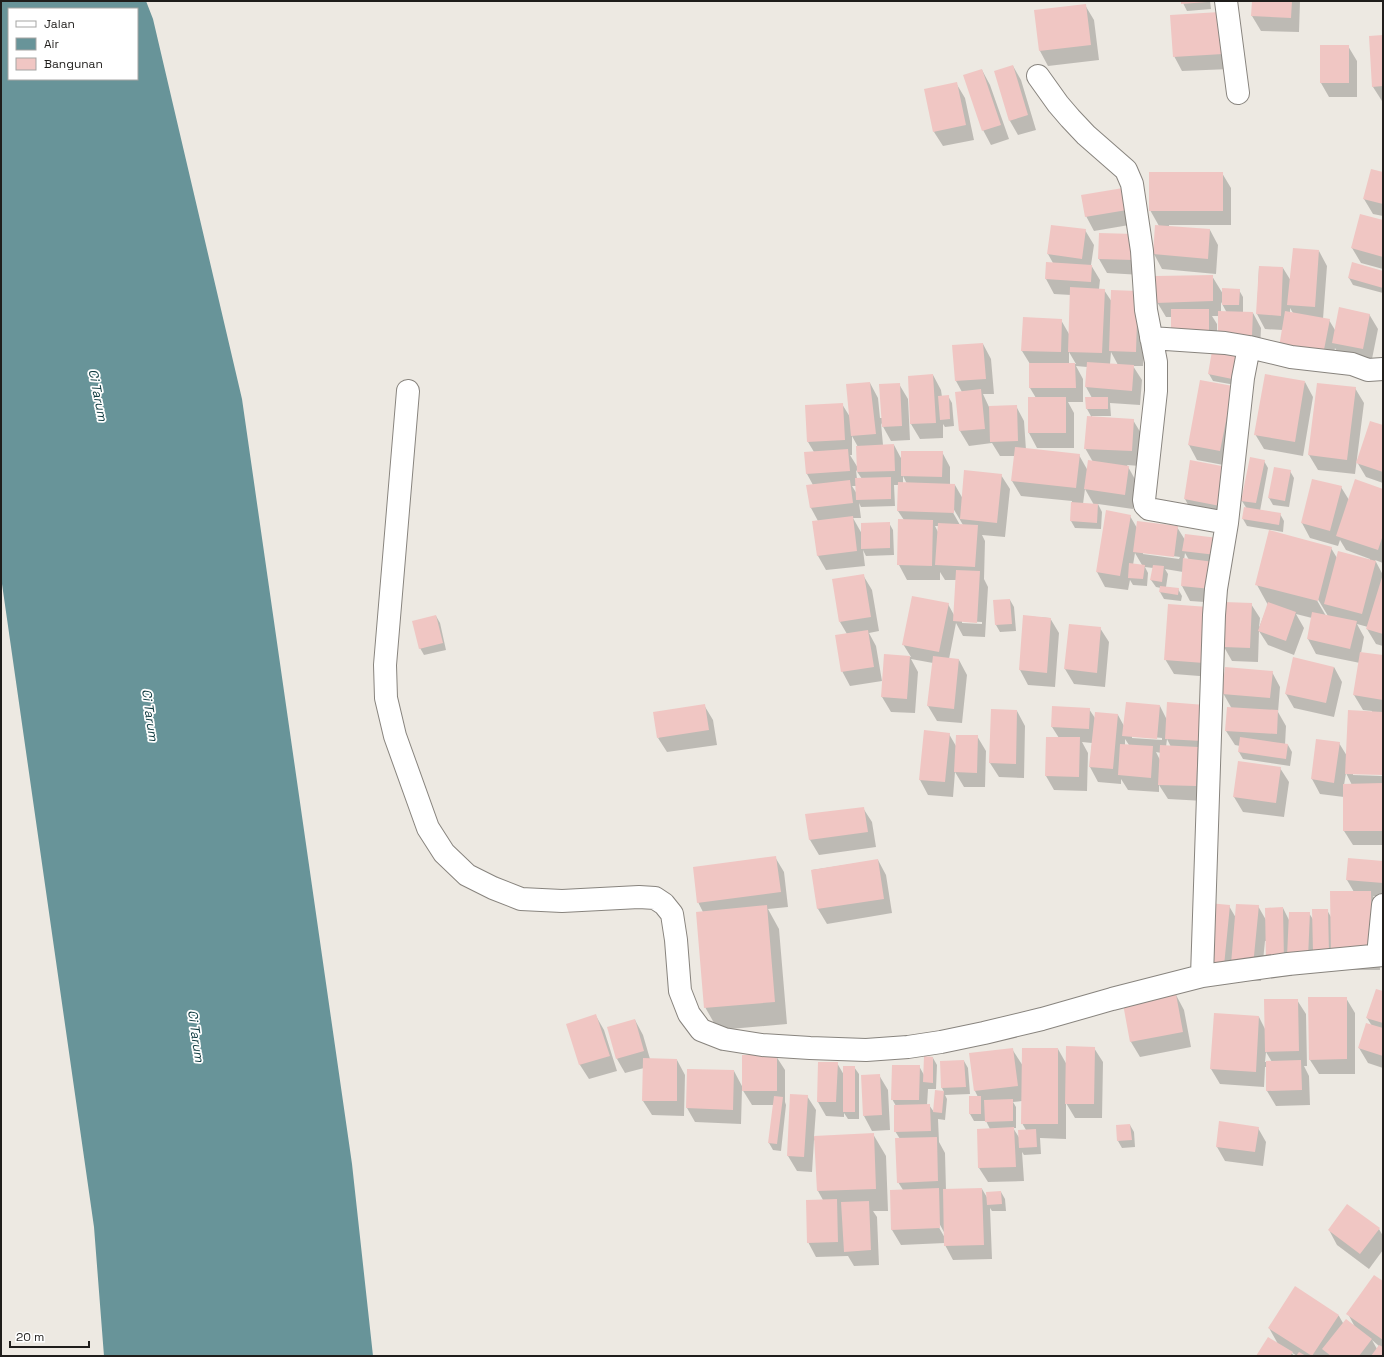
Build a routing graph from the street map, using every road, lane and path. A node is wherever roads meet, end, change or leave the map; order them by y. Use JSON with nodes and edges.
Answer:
{"nodes":[{"id":1,"x":1226,"y":1,"type":"edge"},
{"id":2,"x":1038,"y":76,"type":"dead end"},
{"id":3,"x":1238,"y":93,"type":"dead end"},
{"id":4,"x":1151,"y":338,"type":"junction"},
{"id":5,"x":1249,"y":347,"type":"junction"},
{"id":6,"x":1383,"y":369,"type":"edge"},
{"id":7,"x":408,"y":390,"type":"dead end"},
{"id":8,"x":1227,"y":524,"type":"junction"},
{"id":9,"x":1383,"y":905,"type":"edge"},
{"id":10,"x":1380,"y":955,"type":"edge"},
{"id":11,"x":1202,"y":976,"type":"junction"}],
"edges":[{"from":1,"to":3,"type":"street"},
{"from":2,"to":4,"type":"street"},
{"from":4,"to":5,"type":"street"},
{"from":4,"to":8,"type":"street"},
{"from":5,"to":6,"type":"street"},
{"from":5,"to":8,"type":"street"},
{"from":7,"to":11,"type":"street"},
{"from":8,"to":11,"type":"street"},
{"from":9,"to":10,"type":"street"},
{"from":10,"to":11,"type":"street"}]}
